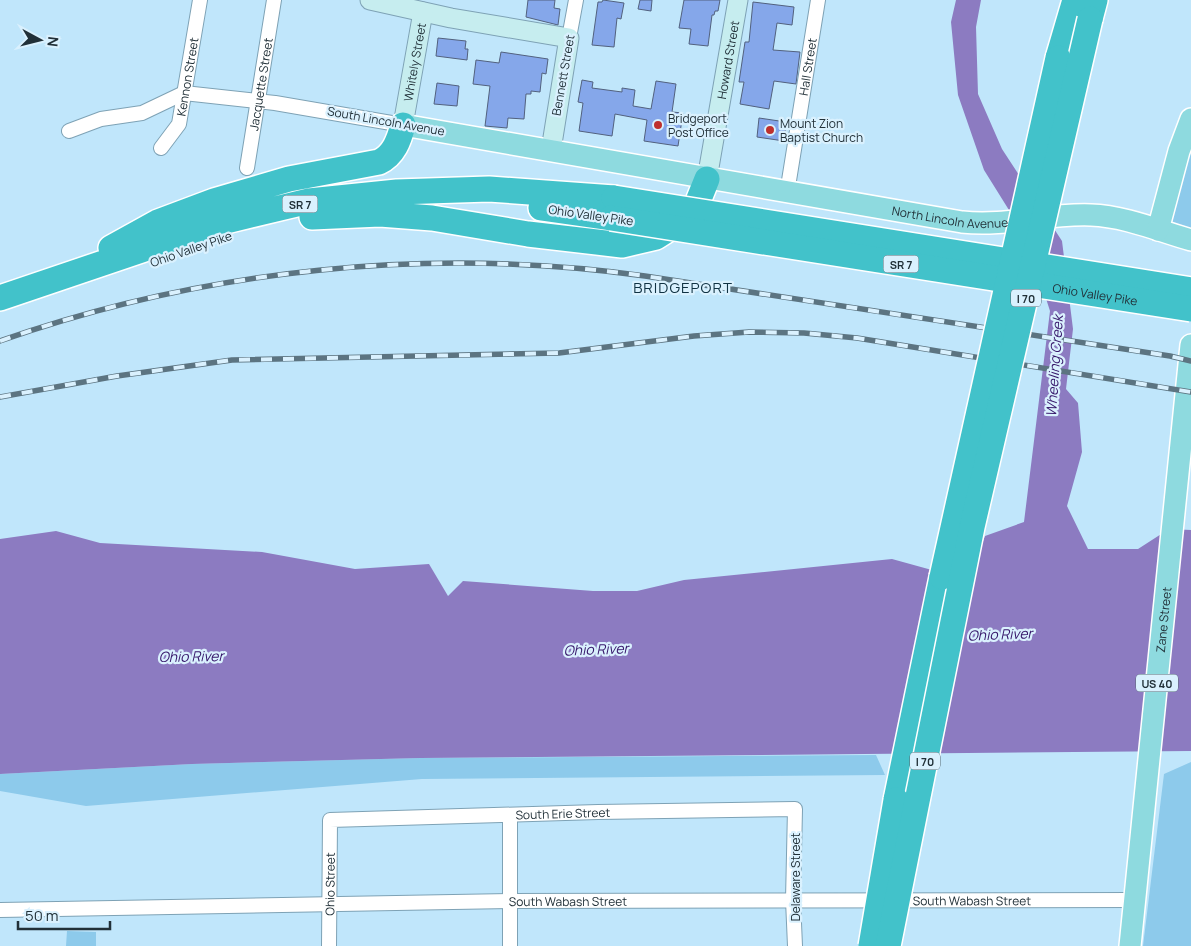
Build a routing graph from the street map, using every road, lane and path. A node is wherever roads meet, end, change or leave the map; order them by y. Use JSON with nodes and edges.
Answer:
{"nodes":[{"id":1,"x":200,"y":0,"type":"edge"},
{"id":2,"x":274,"y":0,"type":"edge"},
{"id":3,"x":370,"y":0,"type":"edge"},
{"id":4,"x":576,"y":0,"type":"edge"},
{"id":5,"x":738,"y":0,"type":"edge"},
{"id":6,"x":818,"y":0,"type":"edge"},
{"id":7,"x":1061,"y":0,"type":"edge"},
{"id":8,"x":1075,"y":0,"type":"edge"},
{"id":9,"x":424,"y":6,"type":"edge"},
{"id":10,"x":1093,"y":6,"type":"edge"},
{"id":11,"x":570,"y":38,"type":"junction"},
{"id":12,"x":1058,"y":58,"type":"junction"},
{"id":13,"x":184,"y":93,"type":"junction"},
{"id":14,"x":258,"y":101,"type":"junction"},
{"id":15,"x":1191,"y":120,"type":"edge"},
{"id":16,"x":403,"y":124,"type":"junction"},
{"id":17,"x":69,"y":131,"type":"dead end"},
{"id":18,"x":161,"y":148,"type":"dead end"},
{"id":19,"x":550,"y":150,"type":"junction"},
{"id":20,"x":247,"y":168,"type":"dead end"},
{"id":21,"x":707,"y":179,"type":"junction"},
{"id":22,"x":787,"y":193,"type":"junction"},
{"id":23,"x":612,"y":208,"type":"junction"},
{"id":24,"x":312,"y":216,"type":"junction"},
{"id":25,"x":1158,"y":230,"type":"junction"},
{"id":26,"x":1191,"y":240,"type":"edge"},
{"id":27,"x":55,"y":279,"type":"junction"},
{"id":28,"x":1191,"y":290,"type":"edge"},
{"id":29,"x":0,"y":298,"type":"edge"},
{"id":30,"x":1191,"y":309,"type":"edge"},
{"id":31,"x":0,"y":315,"type":"edge"},
{"id":32,"x":1191,"y":345,"type":"edge"},
{"id":33,"x":952,"y":577,"type":"junction"},
{"id":34,"x":795,"y":809,"type":"joint"},
{"id":35,"x":510,"y":815,"type":"junction"},
{"id":36,"x":330,"y":820,"type":"joint"},
{"id":37,"x":793,"y":900,"type":"junction"},
{"id":38,"x":1136,"y":900,"type":"junction"},
{"id":39,"x":510,"y":901,"type":"junction"},
{"id":40,"x":328,"y":906,"type":"junction"},
{"id":41,"x":0,"y":910,"type":"edge"},
{"id":42,"x":329,"y":946,"type":"edge"},
{"id":43,"x":510,"y":946,"type":"edge"},
{"id":44,"x":795,"y":946,"type":"edge"},
{"id":45,"x":871,"y":946,"type":"edge"},
{"id":46,"x":888,"y":946,"type":"edge"},
{"id":47,"x":1130,"y":946,"type":"edge"}],
"edges":[{"from":1,"to":13,"type":"street","name":"Kennon Street"},
{"from":2,"to":14,"type":"street","name":"Jacquette Street"},
{"from":3,"to":9,"type":"street"},
{"from":4,"to":11,"type":"street","name":"Bennett Street"},
{"from":5,"to":21,"type":"street","name":"Howard Street"},
{"from":6,"to":22,"type":"street","name":"Hall Street"},
{"from":7,"to":12,"type":"highway"},
{"from":8,"to":12,"type":"highway","number":"I 70"},
{"from":9,"to":11,"type":"street"},
{"from":9,"to":16,"type":"street","name":"Whitely Street"},
{"from":10,"to":33,"type":"highway","number":"I 70","bridge":true},
{"from":11,"to":19,"type":"street","name":"Bennett Street"},
{"from":12,"to":33,"type":"highway","number":"I 70","bridge":true},
{"from":13,"to":14,"type":"street","name":"South Lincoln Avenue"},
{"from":13,"to":17,"type":"street"},
{"from":13,"to":18,"type":"street","name":"Kennon Street"},
{"from":14,"to":16,"type":"street","name":"South Lincoln Avenue"},
{"from":14,"to":20,"type":"street","name":"Jacquette Street"},
{"from":15,"to":25,"type":"main road"},
{"from":16,"to":19,"type":"main road","name":"South Lincoln Avenue"},
{"from":16,"to":27,"type":"highway"},
{"from":19,"to":21,"type":"main road","name":"South Lincoln Avenue"},
{"from":21,"to":22,"type":"main road","name":"North Lincoln Avenue"},
{"from":21,"to":24,"type":"highway"},
{"from":22,"to":25,"type":"main road","name":"North Lincoln Avenue","bridge":true},
{"from":23,"to":24,"type":"highway","name":"Ohio Valley Pike","number":"SR 7"},
{"from":23,"to":27,"type":"highway","name":"Ohio Valley Pike","number":"SR 7"},
{"from":23,"to":28,"type":"highway","name":"Ohio Valley Pike","number":"SR 7","bridge":true},
{"from":23,"to":30,"type":"highway","name":"Ohio Valley Pike","number":"SR 7","bridge":true},
{"from":24,"to":31,"type":"highway","name":"Ohio Valley Pike","number":"SR 7"},
{"from":25,"to":26,"type":"main road","name":"North Lincoln Avenue"},
{"from":27,"to":29,"type":"highway","name":"Ohio Valley Pike","number":"SR 7"},
{"from":32,"to":38,"type":"main road","name":"Zane Street","number":"US 40"},
{"from":33,"to":45,"type":"highway","number":"I 70","bridge":true},
{"from":33,"to":46,"type":"highway","number":"I 70","bridge":true},
{"from":34,"to":35,"type":"street","name":"South Erie Street"},
{"from":34,"to":37,"type":"street","name":"Delaware Street"},
{"from":35,"to":36,"type":"street","name":"South Erie Street"},
{"from":35,"to":39,"type":"street"},
{"from":36,"to":40,"type":"street","name":"Ohio Street"},
{"from":37,"to":38,"type":"street","name":"South Wabash Street"},
{"from":37,"to":39,"type":"street","name":"South Wabash Street"},
{"from":37,"to":44,"type":"street","name":"Delaware Street"},
{"from":38,"to":47,"type":"main road","name":"Zane Street","number":"US 40"},
{"from":39,"to":40,"type":"street","name":"South Wabash Street"},
{"from":39,"to":43,"type":"street"},
{"from":40,"to":41,"type":"street","name":"South Wabash Street"},
{"from":40,"to":42,"type":"street","name":"Ohio Street"}]}
